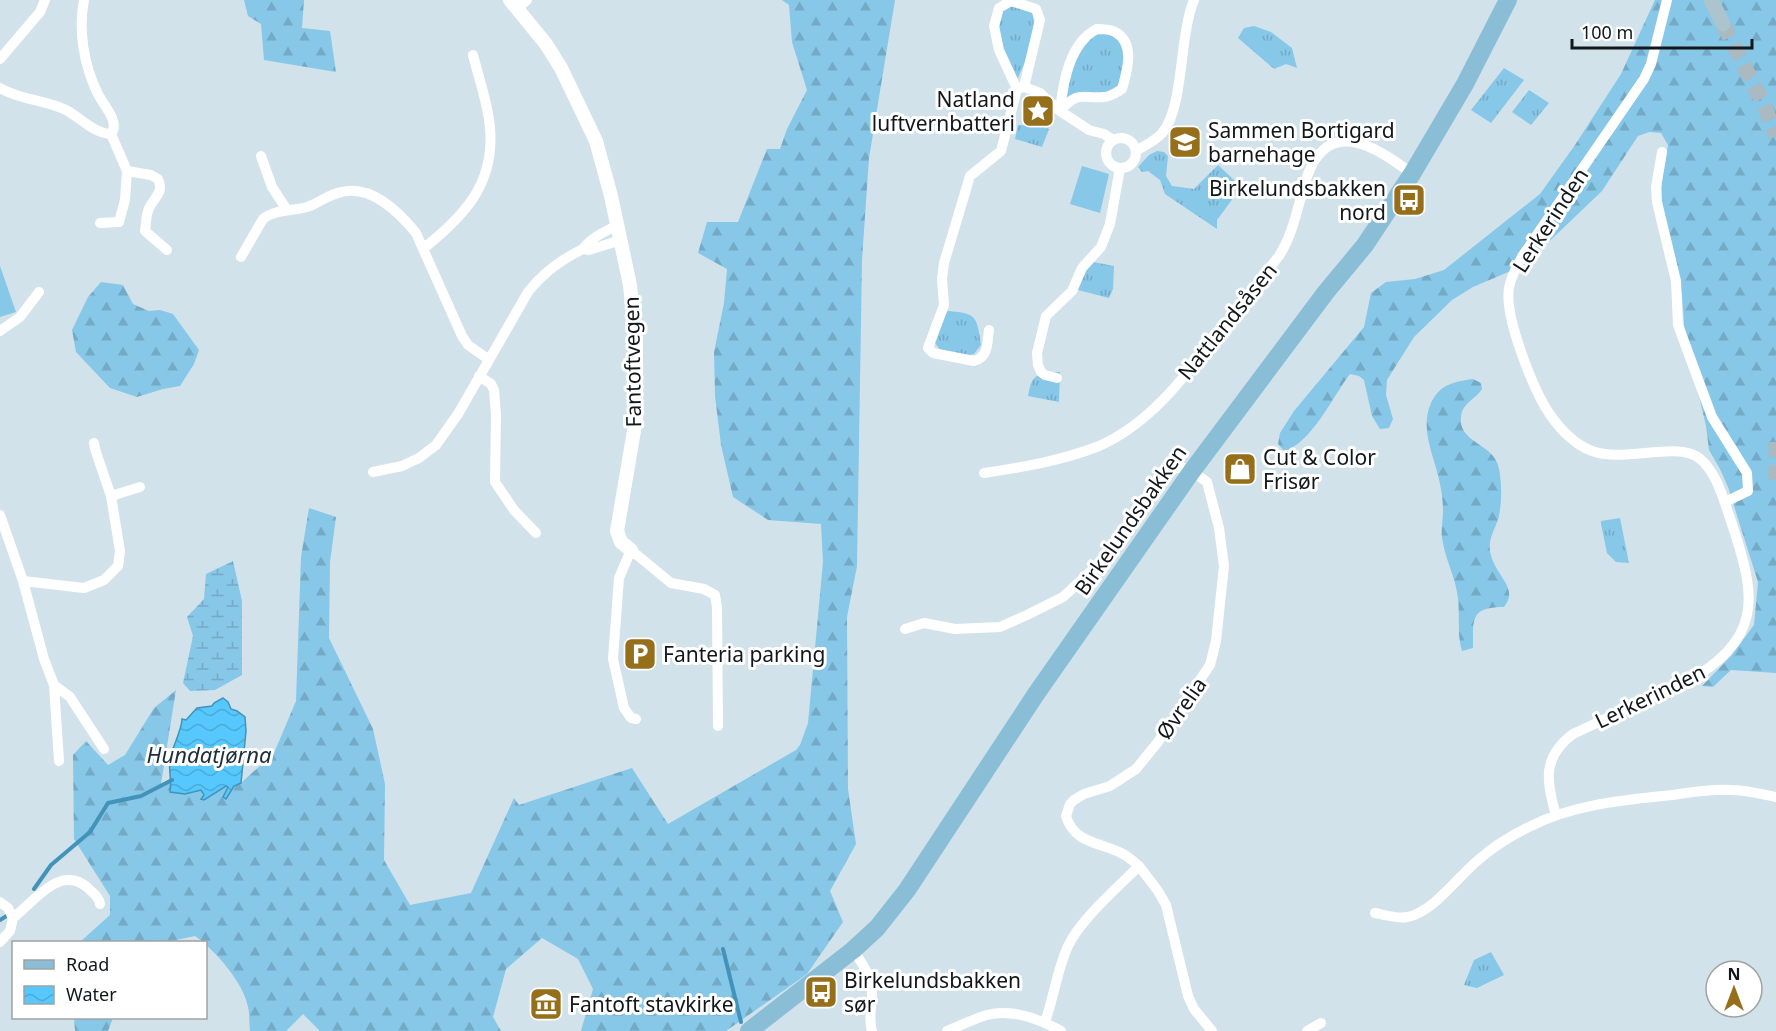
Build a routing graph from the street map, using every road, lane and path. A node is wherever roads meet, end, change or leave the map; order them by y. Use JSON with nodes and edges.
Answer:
{"nodes":[{"id":1,"x":45,"y":0,"type":"edge"},
{"id":2,"x":84,"y":0,"type":"edge"},
{"id":3,"x":1194,"y":0,"type":"edge"},
{"id":4,"x":1508,"y":0,"type":"edge"},
{"id":5,"x":1667,"y":0,"type":"edge"},
{"id":6,"x":1711,"y":0,"type":"edge"},
{"id":7,"x":519,"y":3,"type":"edge"},
{"id":8,"x":1723,"y":24,"type":"tunnel mouth"},
{"id":9,"x":473,"y":55,"type":"dead end"},
{"id":10,"x":0,"y":59,"type":"edge"},
{"id":11,"x":0,"y":88,"type":"edge"},
{"id":12,"x":1021,"y":88,"type":"junction"},
{"id":13,"x":1059,"y":111,"type":"junction"},
{"id":14,"x":111,"y":134,"type":"junction"},
{"id":15,"x":1113,"y":140,"type":"junction"},
{"id":16,"x":1136,"y":150,"type":"junction"},
{"id":17,"x":1662,"y":152,"type":"dead end"},
{"id":18,"x":261,"y":156,"type":"dead end"},
{"id":19,"x":1120,"y":168,"type":"junction"},
{"id":20,"x":127,"y":171,"type":"junction"},
{"id":21,"x":1412,"y":174,"type":"junction"},
{"id":22,"x":287,"y":210,"type":"junction"},
{"id":23,"x":100,"y":223,"type":"dead end"},
{"id":24,"x":618,"y":225,"type":"junction"},
{"id":25,"x":621,"y":240,"type":"junction"},
{"id":26,"x":424,"y":248,"type":"junction"},
{"id":27,"x":583,"y":249,"type":"junction"},
{"id":28,"x":167,"y":250,"type":"dead end"},
{"id":29,"x":241,"y":257,"type":"dead end"},
{"id":30,"x":39,"y":292,"type":"dead end"},
{"id":31,"x":989,"y":330,"type":"dead end"},
{"id":32,"x":0,"y":331,"type":"edge"},
{"id":33,"x":488,"y":359,"type":"junction"},
{"id":34,"x":479,"y":376,"type":"junction"},
{"id":35,"x":1057,"y":378,"type":"dead end"},
{"id":36,"x":94,"y":443,"type":"dead end"},
{"id":37,"x":1191,"y":471,"type":"junction"},
{"id":38,"x":373,"y":472,"type":"dead end"},
{"id":39,"x":984,"y":473,"type":"dead end"},
{"id":40,"x":140,"y":487,"type":"dead end"},
{"id":41,"x":111,"y":496,"type":"junction"},
{"id":42,"x":1725,"y":502,"type":"junction"},
{"id":43,"x":0,"y":515,"type":"edge"},
{"id":44,"x":536,"y":533,"type":"dead end"},
{"id":45,"x":631,"y":550,"type":"junction"},
{"id":46,"x":23,"y":581,"type":"junction"},
{"id":47,"x":905,"y":629,"type":"dead end"},
{"id":48,"x":54,"y":686,"type":"junction"},
{"id":49,"x":636,"y":719,"type":"dead end"},
{"id":50,"x":717,"y":726,"type":"dead end"},
{"id":51,"x":104,"y":749,"type":"dead end"},
{"id":52,"x":59,"y":761,"type":"dead end"},
{"id":53,"x":1776,"y":797,"type":"edge"},
{"id":54,"x":1556,"y":815,"type":"junction"},
{"id":55,"x":1138,"y":866,"type":"junction"},
{"id":56,"x":0,"y":902,"type":"edge"},
{"id":57,"x":100,"y":904,"type":"dead end"},
{"id":58,"x":1375,"y":913,"type":"dead end"},
{"id":59,"x":13,"y":918,"type":"junction"},
{"id":60,"x":0,"y":942,"type":"edge"},
{"id":61,"x":853,"y":950,"type":"junction"},
{"id":62,"x":1045,"y":1022,"type":"junction"},
{"id":63,"x":1321,"y":1023,"type":"dead end"},
{"id":64,"x":749,"y":1031,"type":"edge"},
{"id":65,"x":872,"y":1031,"type":"edge"},
{"id":66,"x":947,"y":1031,"type":"edge"},
{"id":67,"x":1060,"y":1031,"type":"edge"},
{"id":68,"x":1212,"y":1031,"type":"edge"},
{"id":69,"x":1307,"y":1031,"type":"edge"}],
"edges":[{"from":1,"to":10,"type":"street"},
{"from":2,"to":14,"type":"street"},
{"from":3,"to":16,"type":"street"},
{"from":4,"to":21,"type":"main road","name":"Birkelundsbakken"},
{"from":5,"to":42,"type":"street","name":"Lerkerinden"},
{"from":6,"to":8,"type":"main road"},
{"from":7,"to":24,"type":"street","name":"Fantoftvegen"},
{"from":9,"to":26,"type":"street"},
{"from":11,"to":14,"type":"street"},
{"from":12,"to":12,"type":"street"},
{"from":12,"to":13,"type":"street"},
{"from":12,"to":31,"type":"street"},
{"from":13,"to":13,"type":"street"},
{"from":13,"to":15,"type":"street"},
{"from":14,"to":20,"type":"street"},
{"from":15,"to":16,"type":"street"},
{"from":15,"to":19,"type":"street"},
{"from":16,"to":19,"type":"street"},
{"from":17,"to":42,"type":"street"},
{"from":18,"to":22,"type":"street"},
{"from":19,"to":35,"type":"street"},
{"from":20,"to":23,"type":"street"},
{"from":20,"to":28,"type":"street"},
{"from":21,"to":37,"type":"main road","name":"Birkelundsbakken"},
{"from":21,"to":39,"type":"street","name":"Nattlandsåsen"},
{"from":22,"to":26,"type":"street"},
{"from":22,"to":29,"type":"street"},
{"from":24,"to":25,"type":"street","name":"Fantoftvegen"},
{"from":24,"to":27,"type":"street"},
{"from":25,"to":27,"type":"street"},
{"from":25,"to":45,"type":"street","name":"Fantoftvegen"},
{"from":26,"to":33,"type":"street"},
{"from":27,"to":33,"type":"street"},
{"from":30,"to":32,"type":"street"},
{"from":33,"to":34,"type":"street"},
{"from":34,"to":38,"type":"street"},
{"from":34,"to":44,"type":"street"},
{"from":36,"to":41,"type":"street"},
{"from":37,"to":47,"type":"street"},
{"from":37,"to":55,"type":"street","name":"Øvrelia"},
{"from":37,"to":61,"type":"main road","name":"Birkelundsbakken"},
{"from":40,"to":41,"type":"street"},
{"from":41,"to":46,"type":"street"},
{"from":42,"to":54,"type":"street","name":"Lerkerinden"},
{"from":43,"to":46,"type":"street"},
{"from":45,"to":49,"type":"street"},
{"from":45,"to":50,"type":"street","name":"Fantoftvegen"},
{"from":46,"to":48,"type":"street"},
{"from":48,"to":51,"type":"street"},
{"from":48,"to":52,"type":"street"},
{"from":53,"to":54,"type":"street"},
{"from":54,"to":58,"type":"street"},
{"from":55,"to":62,"type":"street"},
{"from":55,"to":68,"type":"street"},
{"from":56,"to":59,"type":"street"},
{"from":57,"to":59,"type":"street"},
{"from":59,"to":60,"type":"street"},
{"from":61,"to":64,"type":"main road","name":"Birkelundsbakken"},
{"from":61,"to":65,"type":"street"},
{"from":62,"to":66,"type":"street"},
{"from":62,"to":67,"type":"street"},
{"from":63,"to":69,"type":"street"}]}
